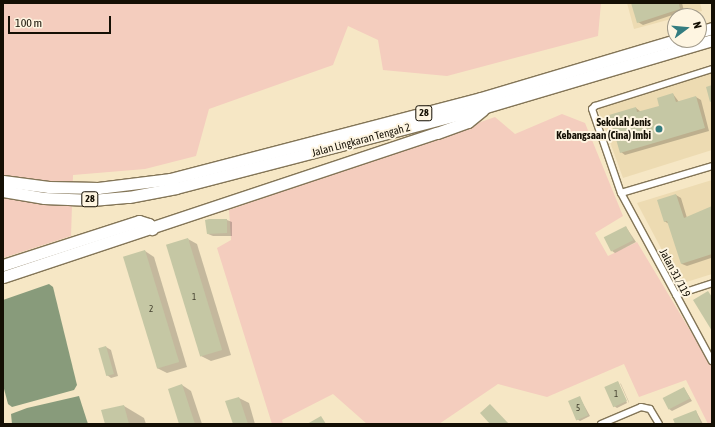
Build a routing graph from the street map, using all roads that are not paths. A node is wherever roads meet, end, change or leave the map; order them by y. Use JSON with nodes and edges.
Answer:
{"nodes":[{"id":1,"x":712,"y":40,"type":"edge"},
{"id":2,"x":667,"y":42,"type":"edge"},
{"id":3,"x":712,"y":69,"type":"edge"},
{"id":4,"x":486,"y":107,"type":"junction"},
{"id":5,"x":712,"y":166,"type":"edge"},
{"id":6,"x":3,"y":181,"type":"edge"},
{"id":7,"x":173,"y":184,"type":"junction"},
{"id":8,"x":3,"y":191,"type":"edge"},
{"id":9,"x":621,"y":193,"type":"junction"},
{"id":10,"x":152,"y":229,"type":"junction"},
{"id":11,"x":3,"y":265,"type":"edge"},
{"id":12,"x":3,"y":277,"type":"edge"},
{"id":13,"x":712,"y":283,"type":"edge"},
{"id":14,"x":676,"y":295,"type":"junction"},
{"id":15,"x":712,"y":361,"type":"edge"},
{"id":16,"x":601,"y":424,"type":"edge"},
{"id":17,"x":659,"y":424,"type":"edge"}],
"edges":[{"from":1,"to":4,"type":"highway","name":"Jalan Lingkaran Tengah 2","number":"28"},
{"from":2,"to":7,"type":"highway","name":"Jalan Lingkaran Tengah 2","number":"28"},
{"from":3,"to":9,"type":"street","name":"Jalan 31/119"},
{"from":4,"to":7,"type":"highway","name":"Jalan Lingkaran Tengah 2","number":"28"},
{"from":4,"to":10,"type":"highway"},
{"from":5,"to":9,"type":"street"},
{"from":6,"to":7,"type":"highway","name":"Jalan Lingkaran Tengah 2","number":"28"},
{"from":7,"to":8,"type":"highway","name":"Jalan Lingkaran Tengah 2","number":"28"},
{"from":9,"to":14,"type":"street","name":"Jalan 31/119"},
{"from":10,"to":11,"type":"highway"},
{"from":10,"to":12,"type":"highway"},
{"from":13,"to":14,"type":"street"},
{"from":14,"to":15,"type":"street","name":"Jalan 31/119"},
{"from":16,"to":17,"type":"street"}]}
